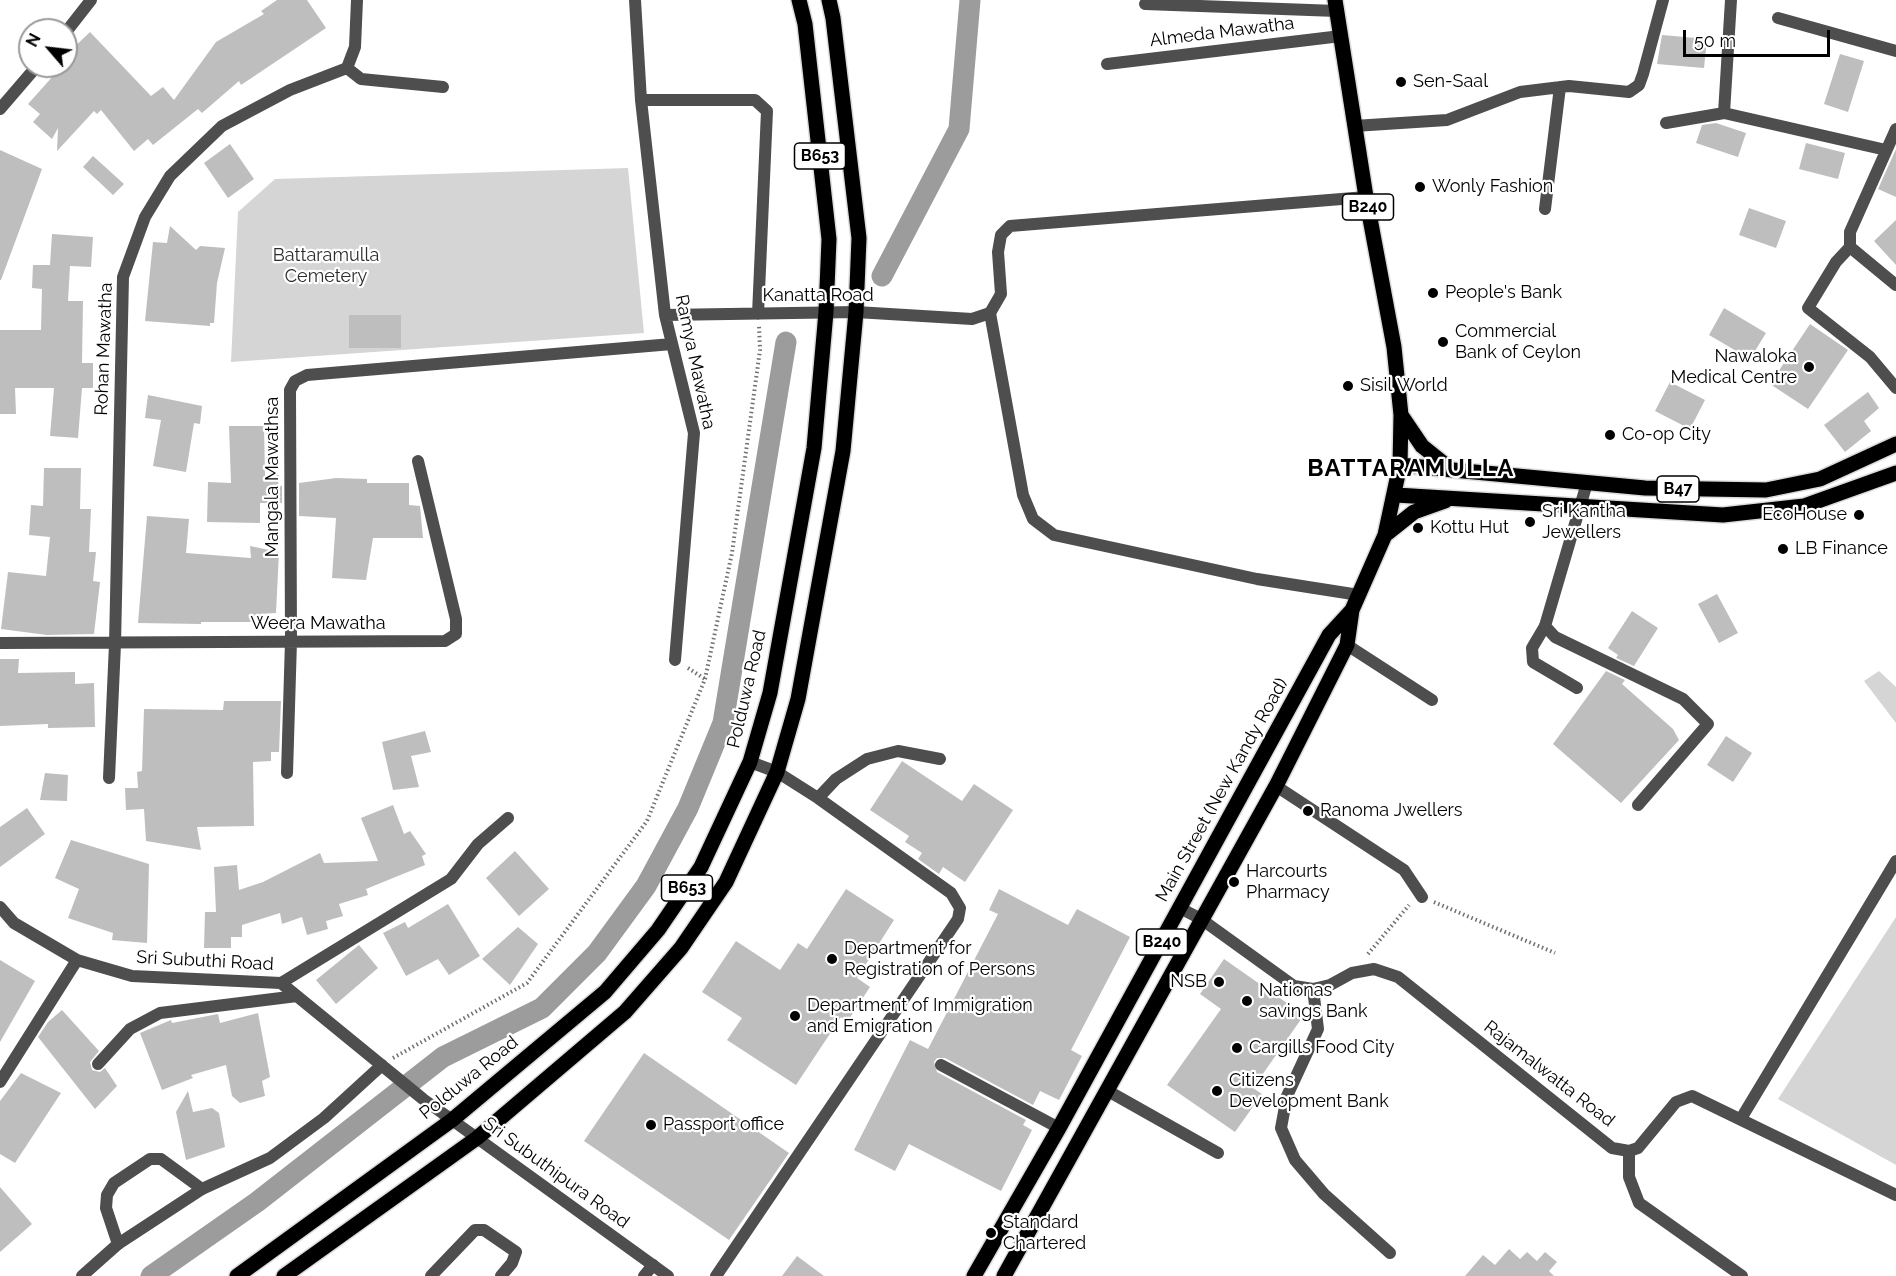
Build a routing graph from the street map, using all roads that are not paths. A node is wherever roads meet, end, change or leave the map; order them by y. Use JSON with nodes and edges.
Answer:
{"nodes":[{"id":1,"x":91,"y":0,"type":"edge"},
{"id":2,"x":357,"y":0,"type":"edge"},
{"id":3,"x":635,"y":0,"type":"edge"},
{"id":4,"x":799,"y":0,"type":"edge"},
{"id":5,"x":829,"y":0,"type":"edge"},
{"id":6,"x":1664,"y":0,"type":"edge"},
{"id":7,"x":1731,"y":0,"type":"edge"},
{"id":8,"x":1144,"y":4,"type":"dead end"},
{"id":9,"x":1336,"y":6,"type":"edge"},
{"id":10,"x":77,"y":18,"type":"edge"},
{"id":11,"x":1778,"y":18,"type":"dead end"},
{"id":12,"x":1341,"y":36,"type":"junction"},
{"id":13,"x":1896,"y":51,"type":"edge"},
{"id":14,"x":1107,"y":64,"type":"dead end"},
{"id":15,"x":347,"y":68,"type":"junction"},
{"id":16,"x":27,"y":78,"type":"edge"},
{"id":17,"x":443,"y":87,"type":"dead end"},
{"id":18,"x":1560,"y":87,"type":"junction"},
{"id":19,"x":641,"y":100,"type":"junction"},
{"id":20,"x":0,"y":110,"type":"edge"},
{"id":21,"x":1724,"y":113,"type":"junction"},
{"id":22,"x":1666,"y":123,"type":"dead end"},
{"id":23,"x":1354,"y":126,"type":"junction"},
{"id":24,"x":1896,"y":129,"type":"edge"},
{"id":25,"x":1886,"y":150,"type":"junction"},
{"id":26,"x":1366,"y":197,"type":"junction"},
{"id":27,"x":1545,"y":209,"type":"dead end"},
{"id":28,"x":1850,"y":247,"type":"junction"},
{"id":29,"x":1896,"y":285,"type":"edge"},
{"id":30,"x":826,"y":312,"type":"junction"},
{"id":31,"x":856,"y":312,"type":"junction"},
{"id":32,"x":990,"y":313,"type":"junction"},
{"id":33,"x":758,"y":314,"type":"junction"},
{"id":34,"x":665,"y":315,"type":"junction"},
{"id":35,"x":672,"y":344,"type":"junction"},
{"id":36,"x":1896,"y":388,"type":"edge"},
{"id":37,"x":1401,"y":415,"type":"junction"},
{"id":38,"x":1896,"y":444,"type":"edge"},
{"id":39,"x":418,"y":461,"type":"dead end"},
{"id":40,"x":1400,"y":465,"type":"junction"},
{"id":41,"x":1452,"y":470,"type":"junction"},
{"id":42,"x":1896,"y":473,"type":"edge"},
{"id":43,"x":1587,"y":483,"type":"junction"},
{"id":44,"x":1396,"y":495,"type":"junction"},
{"id":45,"x":1450,"y":498,"type":"junction"},
{"id":46,"x":1580,"y":506,"type":"junction"},
{"id":47,"x":1385,"y":535,"type":"junction"},
{"id":48,"x":1359,"y":595,"type":"junction"},
{"id":49,"x":1352,"y":610,"type":"junction"},
{"id":50,"x":1545,"y":626,"type":"junction"},
{"id":51,"x":291,"y":641,"type":"junction"},
{"id":52,"x":0,"y":643,"type":"edge"},
{"id":53,"x":115,"y":644,"type":"junction"},
{"id":54,"x":1347,"y":645,"type":"junction"},
{"id":55,"x":675,"y":660,"type":"road end"},
{"id":56,"x":1577,"y":688,"type":"dead end"},
{"id":57,"x":1432,"y":700,"type":"dead end"},
{"id":58,"x":940,"y":759,"type":"dead end"},
{"id":59,"x":750,"y":762,"type":"junction"},
{"id":60,"x":287,"y":772,"type":"dead end"},
{"id":61,"x":777,"y":772,"type":"junction"},
{"id":62,"x":110,"y":778,"type":"dead end"},
{"id":63,"x":1276,"y":786,"type":"junction"},
{"id":64,"x":818,"y":798,"type":"junction"},
{"id":65,"x":1638,"y":805,"type":"dead end"},
{"id":66,"x":508,"y":818,"type":"dead end"},
{"id":67,"x":1896,"y":861,"type":"edge"},
{"id":68,"x":1422,"y":897,"type":"road end"},
{"id":69,"x":0,"y":907,"type":"edge"},
{"id":70,"x":1180,"y":908,"type":"junction"},
{"id":71,"x":1201,"y":919,"type":"junction"},
{"id":72,"x":77,"y":960,"type":"junction"},
{"id":73,"x":281,"y":983,"type":"junction"},
{"id":74,"x":1313,"y":989,"type":"junction"},
{"id":75,"x":297,"y":996,"type":"junction"},
{"id":76,"x":98,"y":1064,"type":"dead end"},
{"id":77,"x":382,"y":1065,"type":"junction"},
{"id":78,"x":941,"y":1065,"type":"dead end"},
{"id":79,"x":0,"y":1082,"type":"edge"},
{"id":80,"x":1108,"y":1091,"type":"junction"},
{"id":81,"x":423,"y":1099,"type":"joint"},
{"id":82,"x":1742,"y":1117,"type":"junction"},
{"id":83,"x":452,"y":1120,"type":"junction"},
{"id":84,"x":1059,"y":1128,"type":"junction"},
{"id":85,"x":477,"y":1138,"type":"junction"},
{"id":86,"x":1629,"y":1151,"type":"junction"},
{"id":87,"x":1218,"y":1153,"type":"dead end"},
{"id":88,"x":202,"y":1189,"type":"junction"},
{"id":89,"x":1896,"y":1194,"type":"edge"},
{"id":90,"x":118,"y":1244,"type":"junction"},
{"id":91,"x":1390,"y":1253,"type":"dead end"},
{"id":92,"x":653,"y":1265,"type":"junction"},
{"id":93,"x":82,"y":1276,"type":"edge"},
{"id":94,"x":237,"y":1276,"type":"edge"},
{"id":95,"x":284,"y":1276,"type":"edge"},
{"id":96,"x":431,"y":1276,"type":"edge"},
{"id":97,"x":501,"y":1276,"type":"edge"},
{"id":98,"x":644,"y":1276,"type":"edge"},
{"id":99,"x":668,"y":1276,"type":"edge"},
{"id":100,"x":716,"y":1276,"type":"edge"},
{"id":101,"x":974,"y":1276,"type":"edge"},
{"id":102,"x":1004,"y":1276,"type":"edge"},
{"id":103,"x":1742,"y":1276,"type":"edge"}],
"edges":[{"from":1,"to":10,"type":"street"},
{"from":2,"to":15,"type":"street"},
{"from":3,"to":19,"type":"street","name":"Ramya Mawatha"},
{"from":4,"to":30,"type":"main road","name":"Polduwa Road","number":"B653"},
{"from":5,"to":31,"type":"main road","number":"B653"},
{"from":6,"to":18,"type":"street"},
{"from":7,"to":21,"type":"street"},
{"from":8,"to":9,"type":"street"},
{"from":9,"to":12,"type":"main road","number":"B240"},
{"from":11,"to":13,"type":"street"},
{"from":12,"to":14,"type":"street","name":"Almeda Mawatha"},
{"from":12,"to":23,"type":"main road","number":"B240"},
{"from":15,"to":17,"type":"street"},
{"from":15,"to":53,"type":"street","name":"Rohan Mawatha"},
{"from":16,"to":20,"type":"street"},
{"from":18,"to":23,"type":"street"},
{"from":18,"to":27,"type":"street"},
{"from":19,"to":33,"type":"street"},
{"from":19,"to":34,"type":"street","name":"Ramya Mawatha"},
{"from":21,"to":22,"type":"street"},
{"from":21,"to":25,"type":"street"},
{"from":23,"to":26,"type":"main road","number":"B240"},
{"from":24,"to":25,"type":"street"},
{"from":25,"to":28,"type":"street"},
{"from":26,"to":32,"type":"street"},
{"from":26,"to":37,"type":"main road","number":"B240"},
{"from":28,"to":29,"type":"street"},
{"from":28,"to":36,"type":"street"},
{"from":30,"to":31,"type":"street","name":"Kanatta Road"},
{"from":30,"to":33,"type":"street","name":"Kanatta Road"},
{"from":30,"to":59,"type":"main road","name":"Polduwa Road","number":"B653"},
{"from":31,"to":32,"type":"street","name":"Kanatta Road"},
{"from":31,"to":61,"type":"main road","number":"B653"},
{"from":32,"to":48,"type":"street"},
{"from":33,"to":34,"type":"street","name":"Kanatta Road"},
{"from":34,"to":35,"type":"street","name":"Ramya Mawatha"},
{"from":35,"to":51,"type":"street","name":"Mangala Mawathsa"},
{"from":35,"to":55,"type":"street","name":"Ramya Mawatha"},
{"from":37,"to":40,"type":"main road","number":"B240"},
{"from":37,"to":41,"type":"main road"},
{"from":38,"to":43,"type":"main road","number":"B47"},
{"from":39,"to":51,"type":"street","name":"Weera Mawatha"},
{"from":40,"to":41,"type":"main road","number":"B47"},
{"from":40,"to":44,"type":"main road","number":"B240"},
{"from":41,"to":43,"type":"main road","number":"B47"},
{"from":42,"to":46,"type":"main road","number":"B47"},
{"from":43,"to":46,"type":"street"},
{"from":44,"to":45,"type":"main road","number":"B47"},
{"from":44,"to":47,"type":"main road","name":"Main Street (New Kandy Road)","number":"B240"},
{"from":45,"to":46,"type":"main road","number":"B47"},
{"from":45,"to":47,"type":"main road","number":"B47"},
{"from":46,"to":50,"type":"street"},
{"from":47,"to":48,"type":"main road","name":"Main Street (New Kandy Road)","number":"B240"},
{"from":48,"to":49,"type":"main road","name":"Main Street (New Kandy Road)","number":"B240"},
{"from":49,"to":54,"type":"main road","name":"Main Street (New Kandy Road)","number":"B240"},
{"from":49,"to":70,"type":"main road","name":"Main Street (New Kandy Road)","number":"B240"},
{"from":50,"to":56,"type":"street"},
{"from":50,"to":65,"type":"street"},
{"from":51,"to":53,"type":"street","name":"Weera Mawatha"},
{"from":51,"to":60,"type":"street","name":"Mangala Mawathsa"},
{"from":52,"to":53,"type":"street","name":"Weera Mawatha"},
{"from":53,"to":62,"type":"street","name":"Rohan Mawatha"},
{"from":54,"to":57,"type":"street"},
{"from":54,"to":63,"type":"main road","name":"Main Street (New Kandy Road)","number":"B240"},
{"from":58,"to":64,"type":"street"},
{"from":59,"to":61,"type":"street"},
{"from":59,"to":83,"type":"main road","name":"Polduwa Road","number":"B653"},
{"from":61,"to":64,"type":"street"},
{"from":61,"to":85,"type":"main road","number":"B653"},
{"from":63,"to":68,"type":"street"},
{"from":63,"to":71,"type":"main road","name":"Main Street (New Kandy Road)","number":"B240"},
{"from":64,"to":100,"type":"street"},
{"from":66,"to":73,"type":"street"},
{"from":67,"to":82,"type":"street"},
{"from":69,"to":72,"type":"street","name":"Sri Subuthi Road"},
{"from":70,"to":71,"type":"street"},
{"from":70,"to":84,"type":"main road","name":"Main Street (New Kandy Road)","number":"B240"},
{"from":71,"to":74,"type":"street"},
{"from":71,"to":80,"type":"main road","name":"Main Street (New Kandy Road)","number":"B240"},
{"from":72,"to":73,"type":"street","name":"Sri Subuthi Road"},
{"from":72,"to":79,"type":"street"},
{"from":73,"to":75,"type":"street","name":"Sri Subuthi Road"},
{"from":74,"to":86,"type":"street","name":"Rajamalwatta Road"},
{"from":74,"to":91,"type":"street"},
{"from":75,"to":76,"type":"street"},
{"from":75,"to":77,"type":"street","name":"Sri Subuthi Road"},
{"from":77,"to":81,"type":"street","name":"Sri Subuthi Road"},
{"from":77,"to":88,"type":"street"},
{"from":78,"to":84,"type":"street"},
{"from":80,"to":87,"type":"street"},
{"from":80,"to":102,"type":"main road","name":"Main Street (New Kandy Road)","number":"B240"},
{"from":81,"to":83,"type":"street","name":"Sri Subuthipura Road"},
{"from":82,"to":86,"type":"street"},
{"from":82,"to":89,"type":"street"},
{"from":83,"to":85,"type":"street","name":"Sri Subuthipura Road"},
{"from":83,"to":94,"type":"main road","name":"Polduwa Road","number":"B653"},
{"from":84,"to":101,"type":"main road","name":"Main Street (New Kandy Road)","number":"B240"},
{"from":85,"to":92,"type":"street","name":"Sri Subuthipura Road"},
{"from":85,"to":95,"type":"main road","number":"B653"},
{"from":86,"to":103,"type":"street"},
{"from":88,"to":90,"type":"street"},
{"from":88,"to":90,"type":"street"},
{"from":90,"to":93,"type":"street"},
{"from":92,"to":98,"type":"street"},
{"from":92,"to":99,"type":"street","name":"Sri Subuthipura Road"},
{"from":96,"to":97,"type":"street"}]}
